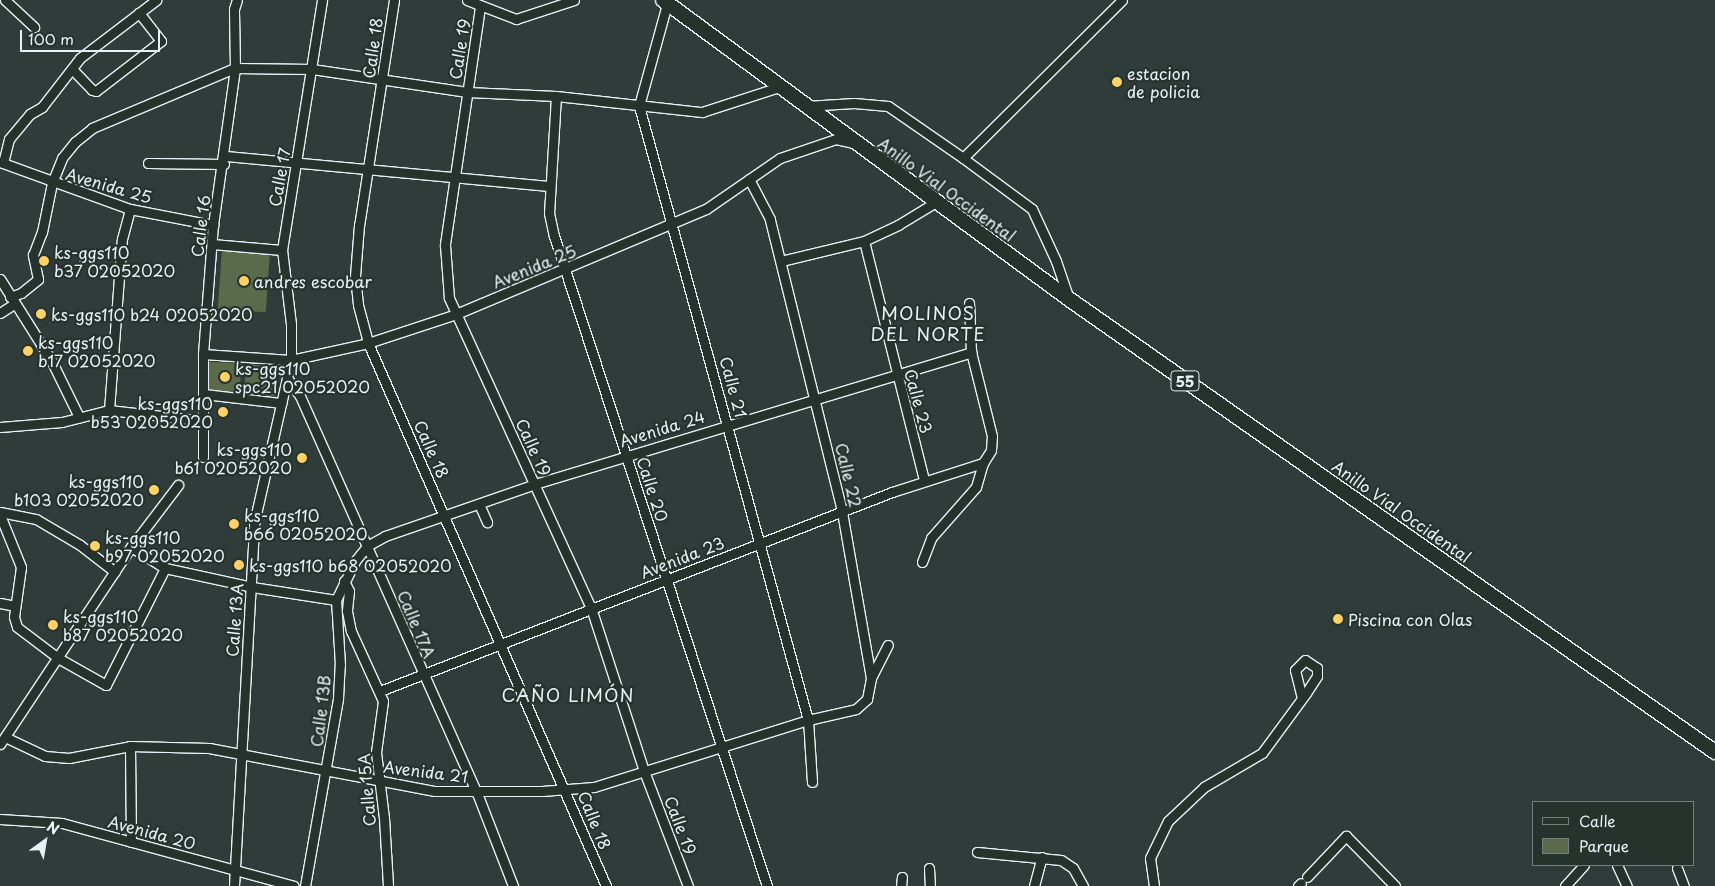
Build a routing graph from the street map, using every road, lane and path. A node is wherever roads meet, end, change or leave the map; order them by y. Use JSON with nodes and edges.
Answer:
{"nodes":[{"id":1,"x":4,"y":0,"type":"edge"},
{"id":2,"x":156,"y":0,"type":"edge"},
{"id":3,"x":237,"y":0,"type":"edge"},
{"id":4,"x":322,"y":0,"type":"edge"},
{"id":5,"x":394,"y":0,"type":"edge"},
{"id":6,"x":467,"y":0,"type":"edge"},
{"id":7,"x":574,"y":0,"type":"edge"},
{"id":8,"x":1122,"y":0,"type":"edge"},
{"id":9,"x":665,"y":2,"type":"edge"},
{"id":10,"x":0,"y":4,"type":"edge"},
{"id":11,"x":480,"y":7,"type":"junction"},
{"id":12,"x":139,"y":13,"type":"junction"},
{"id":13,"x":34,"y":27,"type":"dead end"},
{"id":14,"x":235,"y":68,"type":"junction"},
{"id":15,"x":72,"y":69,"type":"junction"},
{"id":16,"x":312,"y":69,"type":"junction"},
{"id":17,"x":383,"y":81,"type":"junction"},
{"id":18,"x":779,"y":87,"type":"junction"},
{"id":19,"x":467,"y":92,"type":"junction"},
{"id":20,"x":556,"y":96,"type":"junction"},
{"id":21,"x":639,"y":106,"type":"junction"},
{"id":22,"x":805,"y":106,"type":"junction"},
{"id":23,"x":856,"y":144,"type":"junction"},
{"id":24,"x":963,"y":158,"type":"junction"},
{"id":25,"x":224,"y":160,"type":"junction"},
{"id":26,"x":298,"y":160,"type":"junction"},
{"id":27,"x":2,"y":162,"type":"edge"},
{"id":28,"x":148,"y":163,"type":"dead end"},
{"id":29,"x":368,"y":169,"type":"junction"},
{"id":30,"x":456,"y":177,"type":"junction"},
{"id":31,"x":750,"y":179,"type":"junction"},
{"id":32,"x":52,"y":183,"type":"junction"},
{"id":33,"x":550,"y":186,"type":"junction"},
{"id":34,"x":936,"y":202,"type":"junction"},
{"id":35,"x":130,"y":209,"type":"junction"},
{"id":36,"x":674,"y":224,"type":"junction"},
{"id":37,"x":214,"y":225,"type":"junction"},
{"id":38,"x":864,"y":241,"type":"junction"},
{"id":39,"x":212,"y":244,"type":"junction"},
{"id":40,"x":282,"y":250,"type":"junction"},
{"id":41,"x":781,"y":261,"type":"junction"},
{"id":42,"x":566,"y":271,"type":"junction"},
{"id":43,"x":0,"y":279,"type":"edge"},
{"id":44,"x":1069,"y":299,"type":"junction"},
{"id":45,"x":12,"y":300,"type":"junction"},
{"id":46,"x":969,"y":303,"type":"dead end"},
{"id":47,"x":0,"y":313,"type":"edge"},
{"id":48,"x":456,"y":314,"type":"junction"},
{"id":49,"x":368,"y":343,"type":"junction"},
{"id":50,"x":971,"y":352,"type":"junction"},
{"id":51,"x":203,"y":354,"type":"junction"},
{"id":52,"x":291,"y":360,"type":"junction"},
{"id":53,"x":896,"y":374,"type":"junction"},
{"id":54,"x":287,"y":378,"type":"junction"},
{"id":55,"x":204,"y":394,"type":"junction"},
{"id":56,"x":816,"y":400,"type":"junction"},
{"id":57,"x":281,"y":402,"type":"junction"},
{"id":58,"x":109,"y":410,"type":"junction"},
{"id":59,"x":79,"y":417,"type":"junction"},
{"id":60,"x":205,"y":421,"type":"junction"},
{"id":61,"x":729,"y":423,"type":"junction"},
{"id":62,"x":0,"y":427,"type":"edge"},
{"id":63,"x":626,"y":455,"type":"junction"},
{"id":64,"x":204,"y":457,"type":"dead end"},
{"id":65,"x":983,"y":463,"type":"junction"},
{"id":66,"x":924,"y":480,"type":"junction"},
{"id":67,"x":535,"y":484,"type":"junction"},
{"id":68,"x":178,"y":485,"type":"dead end"},
{"id":69,"x":480,"y":504,"type":"junction"},
{"id":70,"x":842,"y":511,"type":"junction"},
{"id":71,"x":0,"y":514,"type":"edge"},
{"id":72,"x":445,"y":515,"type":"junction"},
{"id":73,"x":487,"y":522,"type":"dead end"},
{"id":74,"x":757,"y":544,"type":"junction"},
{"id":75,"x":367,"y":546,"type":"junction"},
{"id":76,"x":132,"y":548,"type":"junction"},
{"id":77,"x":922,"y":562,"type":"dead end"},
{"id":78,"x":165,"y":568,"type":"junction"},
{"id":79,"x":115,"y":572,"type":"junction"},
{"id":80,"x":667,"y":580,"type":"junction"},
{"id":81,"x":344,"y":581,"type":"junction"},
{"id":82,"x":252,"y":587,"type":"junction"},
{"id":83,"x":336,"y":600,"type":"junction"},
{"id":84,"x":0,"y":603,"type":"edge"},
{"id":85,"x":15,"y":606,"type":"junction"},
{"id":86,"x":591,"y":608,"type":"junction"},
{"id":87,"x":502,"y":644,"type":"junction"},
{"id":88,"x":888,"y":645,"type":"dead end"},
{"id":89,"x":58,"y":658,"type":"junction"},
{"id":90,"x":423,"y":677,"type":"junction"},
{"id":91,"x":871,"y":678,"type":"junction"},
{"id":92,"x":380,"y":691,"type":"junction"},
{"id":93,"x":1302,"y":698,"type":"dead end"},
{"id":94,"x":867,"y":699,"type":"joint"},
{"id":95,"x":808,"y":720,"type":"junction"},
{"id":96,"x":2,"y":741,"type":"edge"},
{"id":97,"x":130,"y":746,"type":"junction"},
{"id":98,"x":723,"y":749,"type":"junction"},
{"id":99,"x":240,"y":752,"type":"junction"},
{"id":100,"x":1715,"y":752,"type":"edge"},
{"id":101,"x":644,"y":771,"type":"junction"},
{"id":102,"x":327,"y":772,"type":"junction"},
{"id":103,"x":379,"y":781,"type":"junction"},
{"id":104,"x":812,"y":782,"type":"dead end"},
{"id":105,"x":566,"y":790,"type":"junction"},
{"id":106,"x":477,"y":793,"type":"junction"},
{"id":107,"x":0,"y":819,"type":"edge"},
{"id":108,"x":131,"y":842,"type":"junction"},
{"id":109,"x":978,"y":852,"type":"dead end"},
{"id":110,"x":1042,"y":857,"type":"junction"},
{"id":111,"x":1583,"y":866,"type":"edge"},
{"id":112,"x":1617,"y":866,"type":"edge"},
{"id":113,"x":929,"y":868,"type":"dead end"},
{"id":114,"x":1677,"y":868,"type":"dead end"},
{"id":115,"x":235,"y":869,"type":"junction"},
{"id":116,"x":1302,"y":882,"type":"edge"},
{"id":117,"x":234,"y":886,"type":"edge"},
{"id":118,"x":294,"y":886,"type":"edge"},
{"id":119,"x":305,"y":886,"type":"edge"},
{"id":120,"x":388,"y":886,"type":"edge"},
{"id":121,"x":513,"y":886,"type":"edge"},
{"id":122,"x":606,"y":886,"type":"edge"},
{"id":123,"x":688,"y":886,"type":"edge"},
{"id":124,"x":767,"y":886,"type":"edge"},
{"id":125,"x":930,"y":886,"type":"edge"},
{"id":126,"x":1034,"y":886,"type":"edge"},
{"id":127,"x":1083,"y":886,"type":"edge"},
{"id":128,"x":1154,"y":886,"type":"edge"},
{"id":129,"x":1395,"y":886,"type":"edge"},
{"id":130,"x":1565,"y":886,"type":"edge"},
{"id":131,"x":1627,"y":886,"type":"edge"},
{"id":132,"x":1684,"y":886,"type":"edge"}],
"edges":[{"from":1,"to":10,"type":"street"},
{"from":1,"to":13,"type":"street"},
{"from":2,"to":12,"type":"street"},
{"from":3,"to":14,"type":"street","name":"Calle 16"},
{"from":4,"to":16,"type":"street","name":"Calle 17"},
{"from":5,"to":17,"type":"street","name":"Calle 18"},
{"from":6,"to":11,"type":"street"},
{"from":7,"to":11,"type":"street"},
{"from":8,"to":24,"type":"street"},
{"from":9,"to":18,"type":"highway","name":"Anillo Vial Occidental","number":"55"},
{"from":9,"to":21,"type":"street"},
{"from":11,"to":19,"type":"street","name":"Calle 19"},
{"from":12,"to":15,"type":"street"},
{"from":12,"to":15,"type":"street"},
{"from":14,"to":16,"type":"street"},
{"from":14,"to":25,"type":"street","name":"Calle 16"},
{"from":14,"to":32,"type":"street"},
{"from":15,"to":27,"type":"street"},
{"from":16,"to":17,"type":"street"},
{"from":16,"to":26,"type":"street","name":"Calle 17"},
{"from":17,"to":19,"type":"street"},
{"from":17,"to":29,"type":"street","name":"Calle 18"},
{"from":18,"to":21,"type":"street"},
{"from":18,"to":22,"type":"highway","name":"Anillo Vial Occidental","number":"55"},
{"from":19,"to":20,"type":"street"},
{"from":19,"to":30,"type":"street","name":"Calle 19"},
{"from":20,"to":21,"type":"street"},
{"from":20,"to":33,"type":"street","name":"Calle 20"},
{"from":21,"to":36,"type":"street","name":"Calle 21"},
{"from":22,"to":23,"type":"highway","name":"Anillo Vial Occidental","number":"55"},
{"from":22,"to":24,"type":"street","name":"Anillo Vial Occidental"},
{"from":23,"to":31,"type":"street","name":"Avenida 25"},
{"from":23,"to":34,"type":"highway","name":"Anillo Vial Occidental","number":"55"},
{"from":24,"to":44,"type":"street","name":"Anillo Vial Occidental"},
{"from":25,"to":26,"type":"street"},
{"from":25,"to":28,"type":"street"},
{"from":25,"to":37,"type":"street","name":"Calle 16"},
{"from":26,"to":29,"type":"street"},
{"from":26,"to":40,"type":"street","name":"Calle 17"},
{"from":27,"to":32,"type":"street","name":"Avenida 25"},
{"from":29,"to":30,"type":"street"},
{"from":29,"to":49,"type":"street","name":"Calle 18"},
{"from":30,"to":33,"type":"street"},
{"from":30,"to":48,"type":"street","name":"Calle 19"},
{"from":31,"to":36,"type":"street","name":"Avenida 25"},
{"from":31,"to":41,"type":"street","name":"Calle 22"},
{"from":32,"to":35,"type":"street","name":"Avenida 25"},
{"from":32,"to":45,"type":"street"},
{"from":33,"to":42,"type":"street","name":"Calle 20"},
{"from":34,"to":38,"type":"street"},
{"from":34,"to":44,"type":"highway","name":"Anillo Vial Occidental","number":"55"},
{"from":35,"to":37,"type":"street","name":"Avenida 25"},
{"from":35,"to":58,"type":"street"},
{"from":36,"to":42,"type":"street","name":"Avenida 25"},
{"from":36,"to":61,"type":"street","name":"Calle 21"},
{"from":37,"to":39,"type":"street","name":"Calle 16"},
{"from":38,"to":41,"type":"street"},
{"from":38,"to":53,"type":"street","name":"Calle 23"},
{"from":39,"to":40,"type":"street"},
{"from":39,"to":51,"type":"street","name":"Calle 16"},
{"from":40,"to":52,"type":"street","name":"Calle 17"},
{"from":41,"to":56,"type":"street","name":"Calle 22"},
{"from":42,"to":48,"type":"street","name":"Avenida 25"},
{"from":42,"to":63,"type":"street","name":"Calle 20"},
{"from":43,"to":45,"type":"street"},
{"from":44,"to":100,"type":"highway","name":"Anillo Vial Occidental","number":"55"},
{"from":45,"to":47,"type":"street"},
{"from":45,"to":59,"type":"street"},
{"from":46,"to":50,"type":"street"},
{"from":48,"to":49,"type":"street","name":"Avenida 25"},
{"from":48,"to":67,"type":"street","name":"Calle 19"},
{"from":49,"to":52,"type":"street","name":"Avenida 25"},
{"from":49,"to":72,"type":"street","name":"Calle 18"},
{"from":50,"to":53,"type":"street","name":"Avenida 24"},
{"from":50,"to":65,"type":"street"},
{"from":51,"to":52,"type":"street","name":"Avenida 25"},
{"from":51,"to":55,"type":"street","name":"Calle 16"},
{"from":52,"to":54,"type":"street","name":"Calle 13A"},
{"from":53,"to":56,"type":"street","name":"Avenida 24"},
{"from":53,"to":66,"type":"street","name":"Calle 23"},
{"from":54,"to":57,"type":"street","name":"Calle 13A"},
{"from":54,"to":75,"type":"street","name":"Calle 17A"},
{"from":55,"to":57,"type":"street"},
{"from":55,"to":60,"type":"street","name":"Calle 16"},
{"from":56,"to":61,"type":"street","name":"Avenida 24"},
{"from":56,"to":70,"type":"street","name":"Calle 22"},
{"from":57,"to":82,"type":"street","name":"Calle 13A"},
{"from":58,"to":59,"type":"street"},
{"from":58,"to":60,"type":"street"},
{"from":59,"to":62,"type":"street"},
{"from":60,"to":64,"type":"street","name":"Calle 16"},
{"from":61,"to":63,"type":"street","name":"Avenida 24"},
{"from":61,"to":74,"type":"street","name":"Calle 21"},
{"from":63,"to":67,"type":"street","name":"Avenida 24"},
{"from":63,"to":80,"type":"street","name":"Calle 20"},
{"from":65,"to":66,"type":"street","name":"Avenida 23"},
{"from":65,"to":77,"type":"street"},
{"from":66,"to":70,"type":"street","name":"Avenida 23"},
{"from":67,"to":69,"type":"street","name":"Avenida 24"},
{"from":67,"to":86,"type":"street","name":"Calle 19"},
{"from":68,"to":76,"type":"street"},
{"from":69,"to":72,"type":"street","name":"Avenida 24"},
{"from":69,"to":73,"type":"street"},
{"from":70,"to":74,"type":"street","name":"Avenida 23"},
{"from":70,"to":91,"type":"street","name":"Calle 22"},
{"from":71,"to":79,"type":"street"},
{"from":71,"to":85,"type":"street"},
{"from":72,"to":75,"type":"street","name":"Avenida 24"},
{"from":72,"to":87,"type":"street","name":"Calle 18"},
{"from":74,"to":80,"type":"street","name":"Avenida 23"},
{"from":74,"to":95,"type":"street","name":"Calle 21"},
{"from":75,"to":81,"type":"street","name":"Calle 13B"},
{"from":75,"to":90,"type":"street","name":"Calle 17A"},
{"from":76,"to":78,"type":"street"},
{"from":76,"to":79,"type":"street"},
{"from":78,"to":82,"type":"street"},
{"from":78,"to":89,"type":"street"},
{"from":79,"to":89,"type":"street"},
{"from":80,"to":86,"type":"street","name":"Avenida 23"},
{"from":80,"to":98,"type":"street","name":"Calle 20"},
{"from":81,"to":83,"type":"street","name":"Calle 13B"},
{"from":81,"to":92,"type":"street","name":"Calle 15A"},
{"from":82,"to":83,"type":"street"},
{"from":82,"to":99,"type":"street","name":"Calle 13A"},
{"from":83,"to":102,"type":"street","name":"Calle 13B"},
{"from":84,"to":85,"type":"street"},
{"from":85,"to":89,"type":"street"},
{"from":86,"to":87,"type":"street","name":"Avenida 23"},
{"from":86,"to":101,"type":"street","name":"Calle 19"},
{"from":87,"to":90,"type":"street","name":"Avenida 23"},
{"from":87,"to":105,"type":"street","name":"Calle 18"},
{"from":88,"to":91,"type":"street"},
{"from":89,"to":96,"type":"street"},
{"from":90,"to":92,"type":"street","name":"Avenida 23"},
{"from":90,"to":106,"type":"street","name":"Calle 17A"},
{"from":91,"to":94,"type":"street","name":"Calle 22"},
{"from":92,"to":103,"type":"street","name":"Calle 15A"},
{"from":93,"to":128,"type":"street"},
{"from":94,"to":95,"type":"street","name":"Avenida 21"},
{"from":95,"to":98,"type":"street","name":"Avenida 21"},
{"from":95,"to":104,"type":"street","name":"Calle 21"},
{"from":96,"to":97,"type":"street","name":"Avenida 21"},
{"from":97,"to":99,"type":"street","name":"Avenida 21"},
{"from":97,"to":108,"type":"street"},
{"from":98,"to":101,"type":"street","name":"Avenida 21"},
{"from":98,"to":124,"type":"street","name":"Calle 20"},
{"from":99,"to":102,"type":"street","name":"Avenida 21"},
{"from":99,"to":115,"type":"street","name":"Calle 13A"},
{"from":101,"to":105,"type":"street","name":"Avenida 21"},
{"from":101,"to":123,"type":"street","name":"Calle 19"},
{"from":102,"to":103,"type":"street","name":"Avenida 21"},
{"from":102,"to":119,"type":"street","name":"Calle 13B"},
{"from":103,"to":106,"type":"street","name":"Avenida 21"},
{"from":103,"to":120,"type":"street","name":"Calle 15A"},
{"from":105,"to":106,"type":"street","name":"Avenida 21"},
{"from":105,"to":122,"type":"street","name":"Calle 18"},
{"from":106,"to":121,"type":"street","name":"Calle 17A"},
{"from":107,"to":108,"type":"street","name":"Avenida 20"},
{"from":108,"to":115,"type":"street","name":"Avenida 20"},
{"from":109,"to":110,"type":"street"},
{"from":110,"to":126,"type":"street"},
{"from":110,"to":127,"type":"street"},
{"from":111,"to":130,"type":"street"},
{"from":112,"to":131,"type":"street"},
{"from":113,"to":125,"type":"street"},
{"from":114,"to":132,"type":"street"},
{"from":115,"to":117,"type":"street","name":"Calle 13A"},
{"from":115,"to":118,"type":"street","name":"Avenida 20"},
{"from":116,"to":129,"type":"street"}]}
